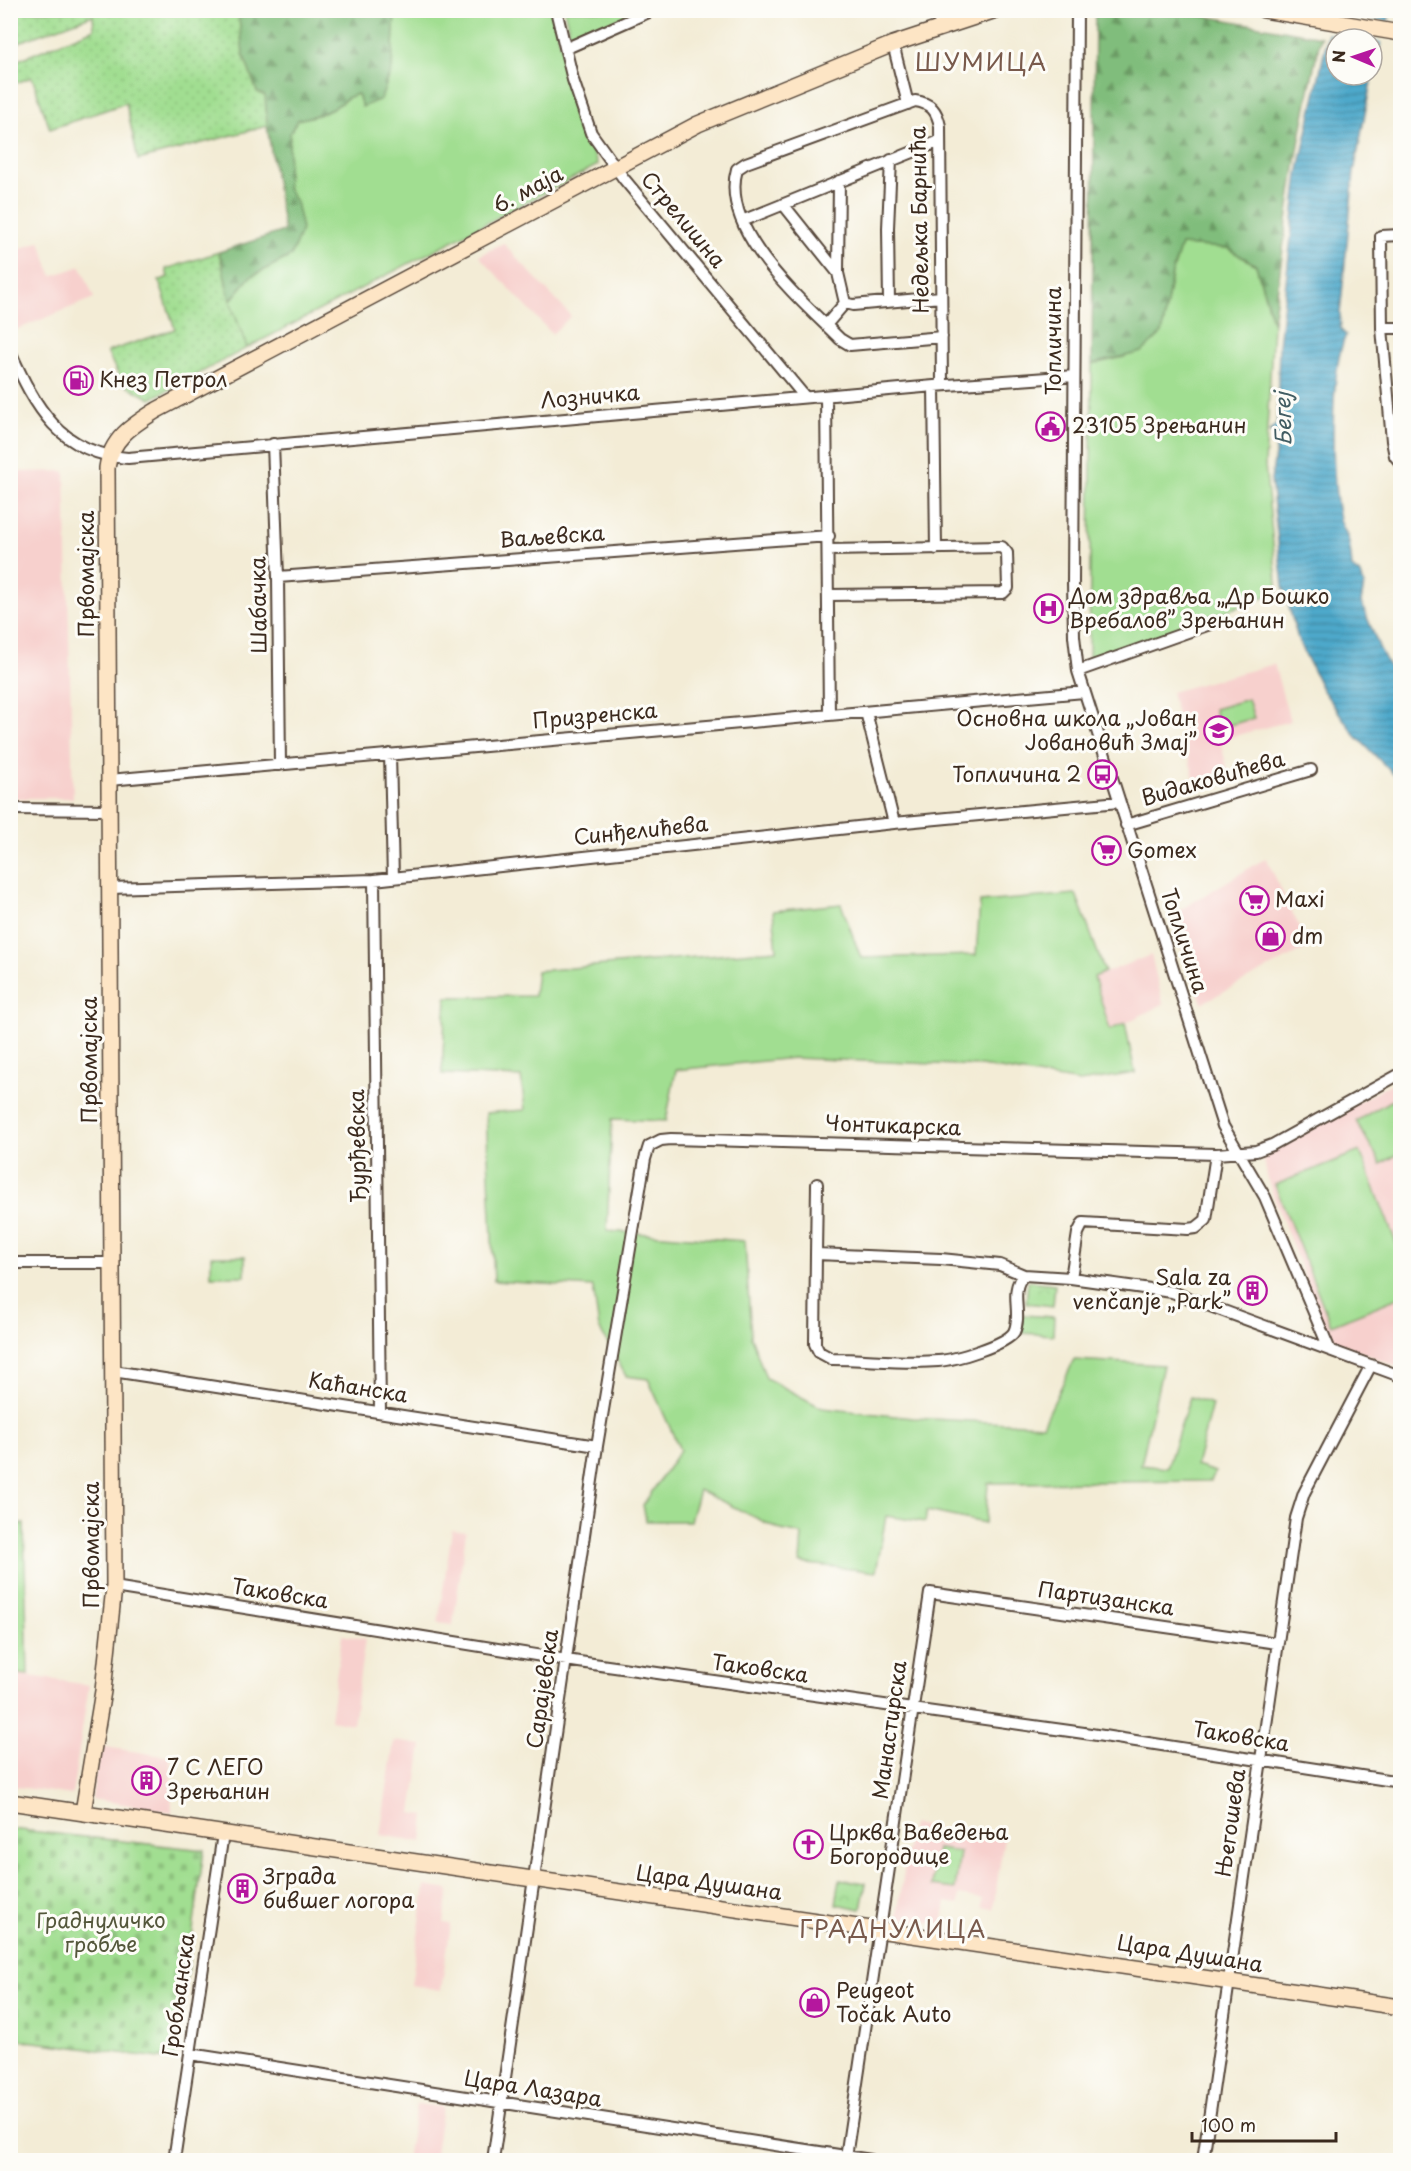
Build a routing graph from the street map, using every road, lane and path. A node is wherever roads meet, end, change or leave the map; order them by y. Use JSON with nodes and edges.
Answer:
{"nodes":[{"id":1,"x":556,"y":10,"type":"edge"},
{"id":2,"x":653,"y":10,"type":"edge"},
{"id":3,"x":932,"y":10,"type":"edge"},
{"id":4,"x":996,"y":10,"type":"edge"},
{"id":5,"x":1077,"y":10,"type":"edge"},
{"id":6,"x":1269,"y":11,"type":"edge"},
{"id":7,"x":944,"y":27,"type":"junction"},
{"id":8,"x":1401,"y":33,"type":"edge"},
{"id":9,"x":893,"y":45,"type":"junction"},
{"id":10,"x":567,"y":48,"type":"junction"},
{"id":11,"x":908,"y":104,"type":"junction"},
{"id":12,"x":940,"y":141,"type":"junction"},
{"id":13,"x":891,"y":160,"type":"junction"},
{"id":14,"x":615,"y":168,"type":"junction"},
{"id":15,"x":839,"y":182,"type":"junction"},
{"id":16,"x":783,"y":204,"type":"junction"},
{"id":17,"x":742,"y":221,"type":"junction"},
{"id":18,"x":1401,"y":235,"type":"edge"},
{"id":19,"x":838,"y":273,"type":"junction"},
{"id":20,"x":941,"y":297,"type":"junction"},
{"id":21,"x":889,"y":302,"type":"junction"},
{"id":22,"x":845,"y":303,"type":"junction"},
{"id":23,"x":826,"y":325,"type":"junction"},
{"id":24,"x":1382,"y":328,"type":"junction"},
{"id":25,"x":1401,"y":328,"type":"edge"},
{"id":26,"x":942,"y":337,"type":"junction"},
{"id":27,"x":10,"y":351,"type":"edge"},
{"id":28,"x":1074,"y":376,"type":"junction"},
{"id":29,"x":938,"y":386,"type":"junction"},
{"id":30,"x":826,"y":396,"type":"junction"},
{"id":31,"x":805,"y":397,"type":"junction"},
{"id":32,"x":273,"y":444,"type":"junction"},
{"id":33,"x":110,"y":457,"type":"junction"},
{"id":34,"x":1401,"y":462,"type":"edge"},
{"id":35,"x":829,"y":536,"type":"junction"},
{"id":36,"x":936,"y":549,"type":"junction"},
{"id":37,"x":829,"y":550,"type":"junction"},
{"id":38,"x":278,"y":578,"type":"junction"},
{"id":39,"x":829,"y":595,"type":"junction"},
{"id":40,"x":1213,"y":623,"type":"dead end"},
{"id":41,"x":1078,"y":671,"type":"junction"},
{"id":42,"x":1084,"y":692,"type":"junction"},
{"id":43,"x":866,"y":712,"type":"junction"},
{"id":44,"x":830,"y":715,"type":"junction"},
{"id":45,"x":390,"y":754,"type":"junction"},
{"id":46,"x":280,"y":765,"type":"junction"},
{"id":47,"x":1311,"y":770,"type":"dead end"},
{"id":48,"x":109,"y":780,"type":"junction"},
{"id":49,"x":1119,"y":802,"type":"junction"},
{"id":50,"x":10,"y":809,"type":"edge"},
{"id":51,"x":109,"y":810,"type":"junction"},
{"id":52,"x":894,"y":823,"type":"junction"},
{"id":53,"x":1126,"y":825,"type":"junction"},
{"id":54,"x":393,"y":878,"type":"junction"},
{"id":55,"x":374,"y":880,"type":"junction"},
{"id":56,"x":110,"y":888,"type":"junction"},
{"id":57,"x":1401,"y":1074,"type":"edge"},
{"id":58,"x":1237,"y":1152,"type":"junction"},
{"id":59,"x":1216,"y":1154,"type":"junction"},
{"id":60,"x":817,"y":1184,"type":"dead end"},
{"id":61,"x":634,"y":1223,"type":"joint"},
{"id":62,"x":816,"y":1254,"type":"junction"},
{"id":63,"x":10,"y":1263,"type":"edge"},
{"id":64,"x":112,"y":1263,"type":"junction"},
{"id":65,"x":1024,"y":1275,"type":"junction"},
{"id":66,"x":1071,"y":1278,"type":"junction"},
{"id":67,"x":1329,"y":1348,"type":"junction"},
{"id":68,"x":1371,"y":1365,"type":"junction"},
{"id":69,"x":113,"y":1371,"type":"junction"},
{"id":70,"x":1401,"y":1376,"type":"edge"},
{"id":71,"x":380,"y":1411,"type":"junction"},
{"id":72,"x":597,"y":1446,"type":"junction"},
{"id":73,"x":114,"y":1587,"type":"junction"},
{"id":74,"x":930,"y":1593,"type":"joint"},
{"id":75,"x":1277,"y":1643,"type":"junction"},
{"id":76,"x":566,"y":1660,"type":"junction"},
{"id":77,"x":912,"y":1711,"type":"junction"},
{"id":78,"x":1260,"y":1760,"type":"junction"},
{"id":79,"x":1401,"y":1782,"type":"edge"},
{"id":80,"x":10,"y":1802,"type":"edge"},
{"id":81,"x":83,"y":1812,"type":"junction"},
{"id":82,"x":223,"y":1834,"type":"junction"},
{"id":83,"x":536,"y":1879,"type":"junction"},
{"id":84,"x":880,"y":1928,"type":"junction"},
{"id":85,"x":1228,"y":1981,"type":"junction"},
{"id":86,"x":1401,"y":2007,"type":"edge"},
{"id":87,"x":190,"y":2054,"type":"junction"},
{"id":88,"x":502,"y":2104,"type":"junction"},
{"id":89,"x":846,"y":2157,"type":"junction"},
{"id":90,"x":174,"y":2160,"type":"edge"},
{"id":91,"x":493,"y":2160,"type":"edge"},
{"id":92,"x":871,"y":2160,"type":"edge"},
{"id":93,"x":1203,"y":2160,"type":"edge"}],
"edges":[{"from":1,"to":10,"type":"street","name":"Стрелишна"},
{"from":2,"to":10,"type":"street"},
{"from":3,"to":7,"type":"street"},
{"from":4,"to":7,"type":"street","name":"6. маја"},
{"from":5,"to":28,"type":"street","name":"Топличина"},
{"from":6,"to":8,"type":"street"},
{"from":7,"to":9,"type":"street","name":"6. маја"},
{"from":9,"to":11,"type":"street","name":"Недељка Барнића"},
{"from":9,"to":14,"type":"street","name":"6. маја"},
{"from":10,"to":14,"type":"street","name":"Стрелишна"},
{"from":11,"to":12,"type":"street","name":"Недељка Барнића"},
{"from":11,"to":17,"type":"street"},
{"from":12,"to":13,"type":"street"},
{"from":12,"to":20,"type":"street","name":"Недељка Барнића"},
{"from":13,"to":15,"type":"street"},
{"from":13,"to":21,"type":"street"},
{"from":14,"to":31,"type":"street","name":"Стрелишна"},
{"from":14,"to":33,"type":"street","name":"6. маја"},
{"from":15,"to":16,"type":"street"},
{"from":15,"to":19,"type":"street"},
{"from":16,"to":17,"type":"street"},
{"from":16,"to":19,"type":"street"},
{"from":17,"to":23,"type":"street"},
{"from":18,"to":24,"type":"street"},
{"from":19,"to":22,"type":"street"},
{"from":20,"to":21,"type":"street"},
{"from":20,"to":26,"type":"street","name":"Недељка Барнића"},
{"from":21,"to":22,"type":"street"},
{"from":22,"to":23,"type":"street"},
{"from":23,"to":26,"type":"street"},
{"from":24,"to":25,"type":"street"},
{"from":24,"to":34,"type":"street"},
{"from":26,"to":29,"type":"street","name":"Недељка Барнића"},
{"from":27,"to":33,"type":"street"},
{"from":28,"to":29,"type":"street","name":"Лозничка"},
{"from":28,"to":41,"type":"street","name":"Топличина"},
{"from":29,"to":30,"type":"street","name":"Лозничка"},
{"from":29,"to":36,"type":"street","name":"Недељка Барнића"},
{"from":30,"to":31,"type":"street","name":"Лозничка"},
{"from":30,"to":35,"type":"street"},
{"from":31,"to":32,"type":"street","name":"Лозничка"},
{"from":32,"to":33,"type":"street","name":"Лозничка"},
{"from":32,"to":38,"type":"street","name":"Шабачка"},
{"from":33,"to":48,"type":"street","name":"Првомајска"},
{"from":35,"to":37,"type":"street"},
{"from":35,"to":38,"type":"street","name":"Ваљевска"},
{"from":36,"to":37,"type":"street"},
{"from":36,"to":39,"type":"street"},
{"from":37,"to":39,"type":"street"},
{"from":38,"to":46,"type":"street","name":"Шабачка"},
{"from":39,"to":44,"type":"street"},
{"from":40,"to":41,"type":"street"},
{"from":41,"to":42,"type":"street","name":"Топличина"},
{"from":42,"to":43,"type":"street","name":"Призренска"},
{"from":42,"to":49,"type":"street","name":"Топличина"},
{"from":43,"to":44,"type":"street","name":"Призренска"},
{"from":43,"to":52,"type":"street"},
{"from":44,"to":45,"type":"street","name":"Призренска"},
{"from":45,"to":46,"type":"street","name":"Призренска"},
{"from":45,"to":54,"type":"street"},
{"from":46,"to":48,"type":"street","name":"Призренска"},
{"from":47,"to":53,"type":"street","name":"Видаковићева"},
{"from":48,"to":51,"type":"street","name":"Првомајска"},
{"from":49,"to":52,"type":"street","name":"Синђелићева"},
{"from":49,"to":53,"type":"street","name":"Топличина"},
{"from":50,"to":51,"type":"street"},
{"from":51,"to":56,"type":"street","name":"Првомајска"},
{"from":52,"to":54,"type":"street","name":"Синђелићева"},
{"from":53,"to":58,"type":"street","name":"Топличина"},
{"from":54,"to":55,"type":"street","name":"Синђелићева"},
{"from":55,"to":56,"type":"street","name":"Синђелићева"},
{"from":55,"to":71,"type":"street","name":"Ђурђевска"},
{"from":56,"to":64,"type":"street","name":"Првомајска"},
{"from":57,"to":58,"type":"street","name":"Чонтикарска"},
{"from":58,"to":59,"type":"street","name":"Чонтикарска"},
{"from":58,"to":67,"type":"street","name":"Топличина"},
{"from":59,"to":61,"type":"street","name":"Чонтикарска"},
{"from":59,"to":66,"type":"street"},
{"from":60,"to":62,"type":"street"},
{"from":61,"to":72,"type":"street","name":"Сарајевска"},
{"from":62,"to":65,"type":"street"},
{"from":62,"to":65,"type":"street"},
{"from":63,"to":64,"type":"street"},
{"from":64,"to":69,"type":"street","name":"Првомајска"},
{"from":65,"to":66,"type":"street"},
{"from":66,"to":67,"type":"street"},
{"from":67,"to":68,"type":"street"},
{"from":68,"to":70,"type":"street"},
{"from":68,"to":75,"type":"street","name":"Његошева"},
{"from":69,"to":71,"type":"street","name":"Каћанска"},
{"from":69,"to":73,"type":"street","name":"Првомајска"},
{"from":71,"to":72,"type":"street","name":"Каћанска"},
{"from":72,"to":76,"type":"street","name":"Сарајевска"},
{"from":73,"to":76,"type":"street","name":"Таковска"},
{"from":73,"to":81,"type":"street","name":"Првомајска"},
{"from":74,"to":75,"type":"street","name":"Партизанска"},
{"from":74,"to":77,"type":"street","name":"Манастирска"},
{"from":75,"to":78,"type":"street","name":"Његошева"},
{"from":76,"to":77,"type":"street","name":"Таковска"},
{"from":76,"to":83,"type":"street","name":"Сарајевска"},
{"from":77,"to":78,"type":"street","name":"Таковска"},
{"from":77,"to":84,"type":"street","name":"Манастирска"},
{"from":78,"to":79,"type":"street","name":"Таковска"},
{"from":78,"to":85,"type":"street","name":"Његошева"},
{"from":80,"to":81,"type":"street","name":"Цара Душана"},
{"from":81,"to":82,"type":"street","name":"Цара Душана"},
{"from":82,"to":83,"type":"street","name":"Цара Душана"},
{"from":82,"to":87,"type":"street","name":"Гробљанска"},
{"from":83,"to":84,"type":"street","name":"Цара Душана"},
{"from":83,"to":88,"type":"street","name":"Сарајевска"},
{"from":84,"to":85,"type":"street","name":"Цара Душана"},
{"from":84,"to":89,"type":"street","name":"Манастирска"},
{"from":85,"to":86,"type":"street","name":"Цара Душана"},
{"from":85,"to":93,"type":"street","name":"Његошева"},
{"from":87,"to":88,"type":"street","name":"Цара Лазара"},
{"from":87,"to":90,"type":"street","name":"Гробљанска"},
{"from":88,"to":89,"type":"street","name":"Цара Лазара"},
{"from":88,"to":91,"type":"street","name":"Сарајевска"},
{"from":89,"to":92,"type":"street","name":"Цара Лазара"}]}
